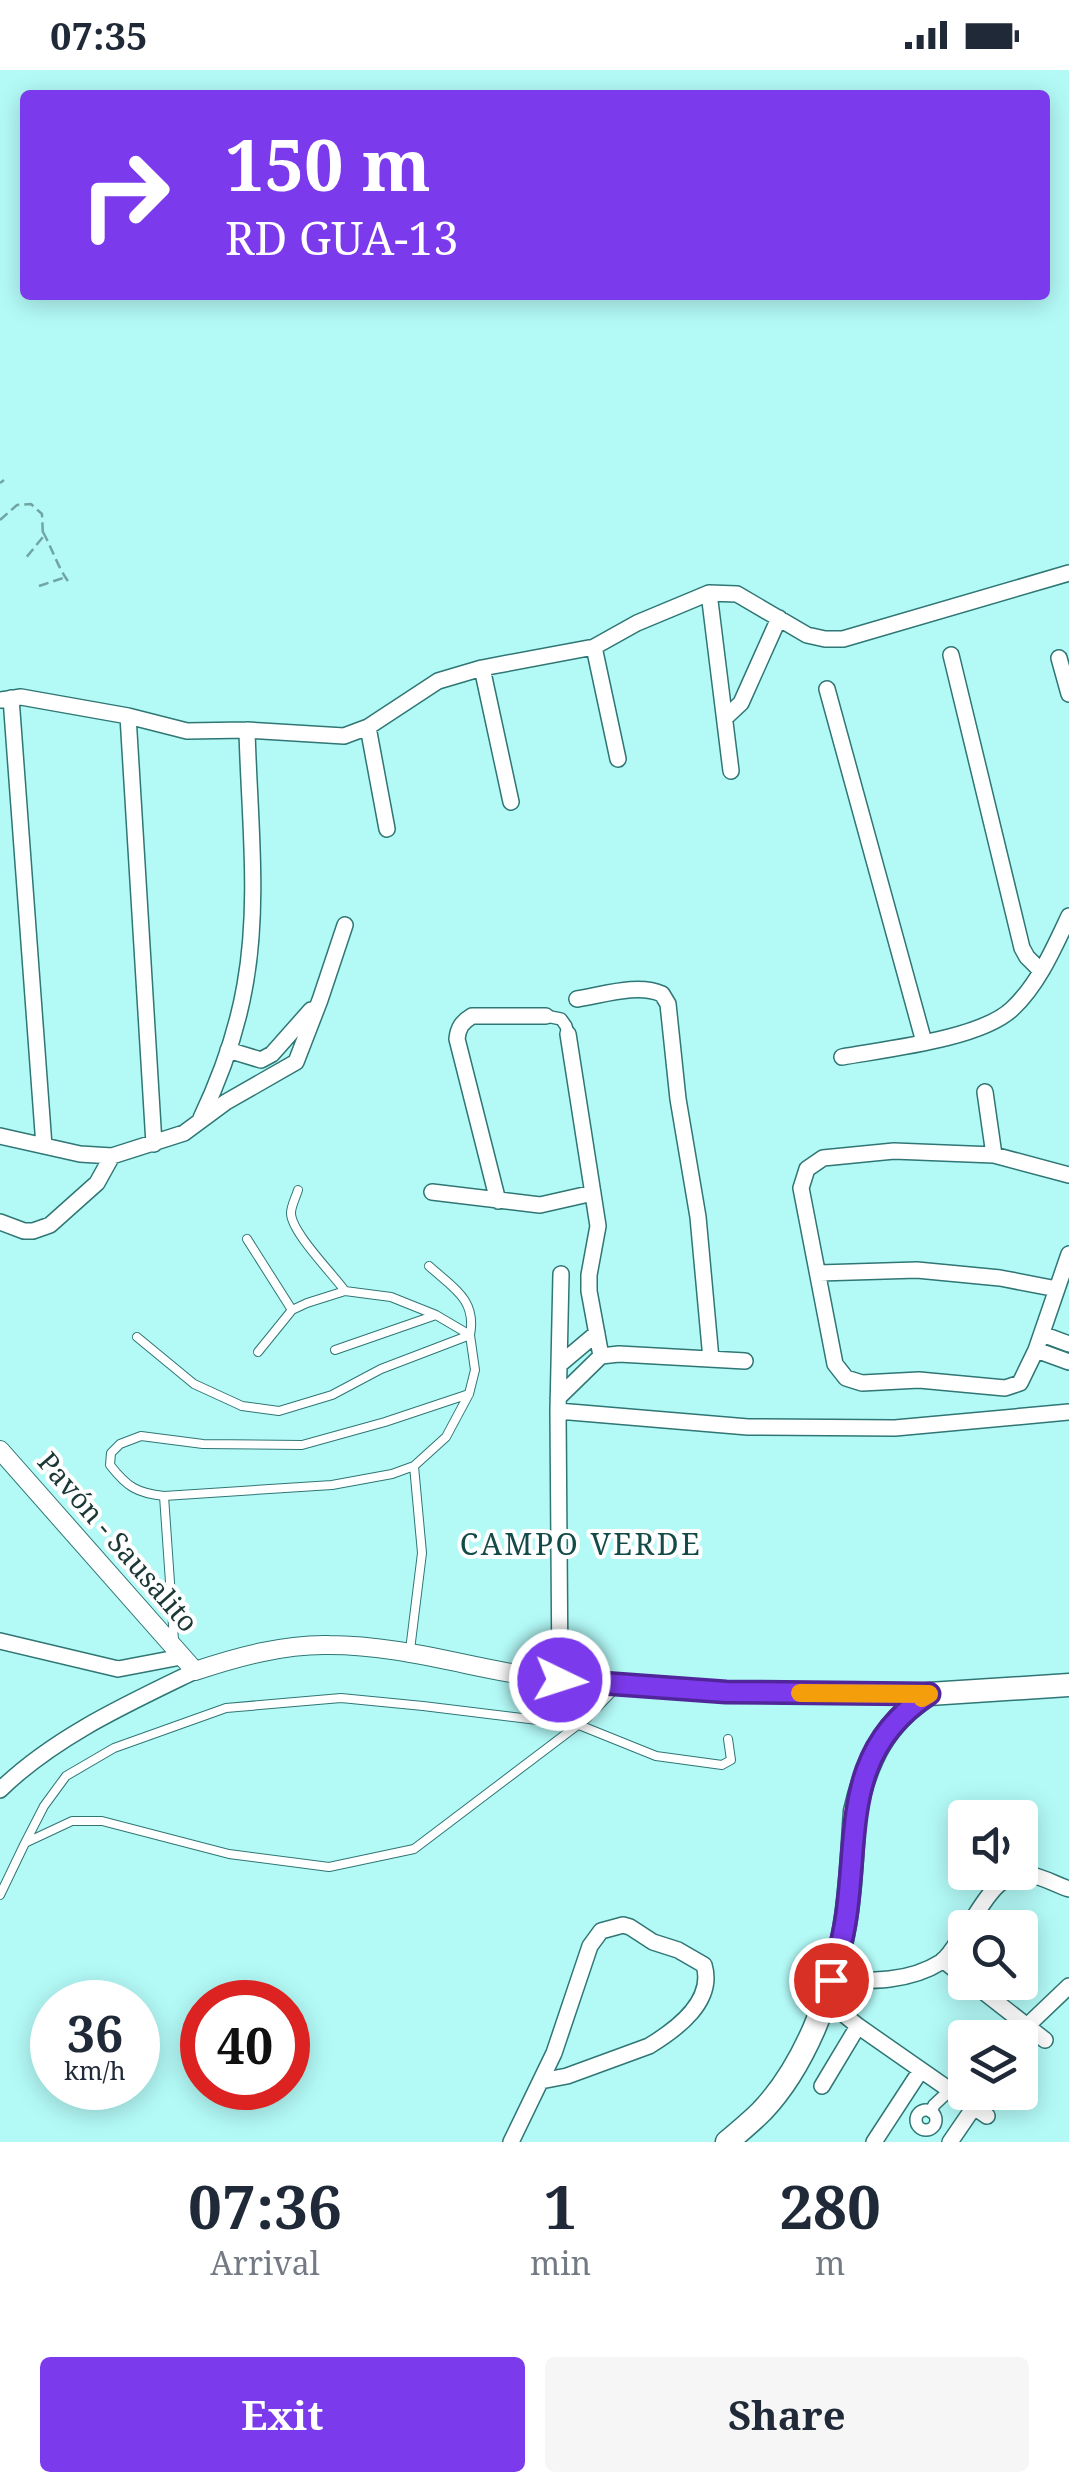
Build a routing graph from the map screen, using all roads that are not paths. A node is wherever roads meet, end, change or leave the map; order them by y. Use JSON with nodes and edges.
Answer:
{"nodes":[{"id":1,"x":1069,"y":573,"type":"edge"},
{"id":2,"x":709,"y":594,"type":"junction"},
{"id":3,"x":779,"y":618,"type":"junction"},
{"id":4,"x":594,"y":647,"type":"junction"},
{"id":5,"x":952,"y":656,"type":"dead end"},
{"id":6,"x":1060,"y":658,"type":"dead end"},
{"id":7,"x":482,"y":668,"type":"junction"},
{"id":8,"x":827,"y":689,"type":"dead end"},
{"id":9,"x":1069,"y":694,"type":"edge"},
{"id":10,"x":6,"y":699,"type":"edge"},
{"id":11,"x":128,"y":716,"type":"junction"},
{"id":12,"x":725,"y":718,"type":"junction"},
{"id":13,"x":368,"y":726,"type":"junction"},
{"id":14,"x":246,"y":730,"type":"junction"},
{"id":15,"x":618,"y":759,"type":"dead end"},
{"id":16,"x":732,"y":772,"type":"dead end"},
{"id":17,"x":511,"y":802,"type":"dead end"},
{"id":18,"x":387,"y":829,"type":"dead end"},
{"id":19,"x":1069,"y":916,"type":"edge"},
{"id":20,"x":345,"y":925,"type":"dead end"},
{"id":21,"x":1040,"y":970,"type":"junction"},
{"id":22,"x":577,"y":999,"type":"dead end"},
{"id":23,"x":320,"y":1000,"type":"junction"},
{"id":24,"x":546,"y":1016,"type":"joint"},
{"id":25,"x":568,"y":1034,"type":"joint"},
{"id":26,"x":924,"y":1042,"type":"junction"},
{"id":27,"x":228,"y":1050,"type":"junction"},
{"id":28,"x":842,"y":1056,"type":"dead end"},
{"id":29,"x":985,"y":1092,"type":"dead end"},
{"id":30,"x":200,"y":1120,"type":"junction"},
{"id":31,"x":0,"y":1136,"type":"edge"},
{"id":32,"x":154,"y":1144,"type":"junction"},
{"id":33,"x":44,"y":1146,"type":"junction"},
{"id":34,"x":994,"y":1155,"type":"junction"},
{"id":35,"x":112,"y":1156,"type":"junction"},
{"id":36,"x":1069,"y":1175,"type":"edge"},
{"id":37,"x":298,"y":1190,"type":"dead end"},
{"id":38,"x":432,"y":1192,"type":"dead end"},
{"id":39,"x":593,"y":1193,"type":"junction"},
{"id":40,"x":498,"y":1201,"type":"junction"},
{"id":41,"x":0,"y":1222,"type":"edge"},
{"id":42,"x":247,"y":1239,"type":"dead end"},
{"id":43,"x":1069,"y":1254,"type":"edge"},
{"id":44,"x":428,"y":1266,"type":"dead end"},
{"id":45,"x":819,"y":1273,"type":"junction"},
{"id":46,"x":561,"y":1274,"type":"dead end"},
{"id":47,"x":1057,"y":1289,"type":"junction"},
{"id":48,"x":345,"y":1291,"type":"junction"},
{"id":49,"x":292,"y":1310,"type":"junction"},
{"id":50,"x":436,"y":1315,"type":"junction"},
{"id":51,"x":597,"y":1333,"type":"junction"},
{"id":52,"x":470,"y":1335,"type":"junction"},
{"id":53,"x":137,"y":1338,"type":"dead end"},
{"id":54,"x":1039,"y":1342,"type":"junction"},
{"id":55,"x":1069,"y":1344,"type":"edge"},
{"id":56,"x":335,"y":1350,"type":"dead end"},
{"id":57,"x":258,"y":1352,"type":"dead end"},
{"id":58,"x":602,"y":1356,"type":"junction"},
{"id":59,"x":710,"y":1359,"type":"junction"},
{"id":60,"x":745,"y":1361,"type":"dead end"},
{"id":61,"x":1069,"y":1362,"type":"edge"},
{"id":62,"x":559,"y":1365,"type":"junction"},
{"id":63,"x":469,"y":1394,"type":"junction"},
{"id":64,"x":558,"y":1404,"type":"junction"},
{"id":65,"x":1069,"y":1412,"type":"edge"},
{"id":66,"x":0,"y":1450,"type":"edge"},
{"id":67,"x":414,"y":1466,"type":"junction"},
{"id":68,"x":164,"y":1496,"type":"junction"},
{"id":69,"x":0,"y":1641,"type":"edge"},
{"id":70,"x":409,"y":1654,"type":"junction"},
{"id":71,"x":183,"y":1659,"type":"junction"},
{"id":72,"x":560,"y":1680,"type":"junction"},
{"id":73,"x":619,"y":1685,"type":"junction"},
{"id":74,"x":1069,"y":1685,"type":"edge"},
{"id":75,"x":929,"y":1694,"type":"junction"},
{"id":76,"x":579,"y":1725,"type":"junction"},
{"id":77,"x":728,"y":1739,"type":"dead end"},
{"id":78,"x":0,"y":1790,"type":"edge"},
{"id":79,"x":24,"y":1843,"type":"junction"},
{"id":80,"x":1069,"y":1889,"type":"edge"},
{"id":81,"x":0,"y":1895,"type":"edge"},
{"id":82,"x":979,"y":1910,"type":"edge"},
{"id":83,"x":948,"y":1953,"type":"edge"},
{"id":84,"x":943,"y":1960,"type":"junction"},
{"id":85,"x":948,"y":1964,"type":"edge"},
{"id":86,"x":1069,"y":1986,"type":"edge"},
{"id":87,"x":828,"y":1989,"type":"junction"},
{"id":88,"x":994,"y":2000,"type":"edge"},
{"id":89,"x":1019,"y":2020,"type":"edge"},
{"id":90,"x":1033,"y":2020,"type":"edge"},
{"id":91,"x":858,"y":2026,"type":"junction"},
{"id":92,"x":1038,"y":2035,"type":"edge"},
{"id":93,"x":1044,"y":2040,"type":"dead end"},
{"id":94,"x":921,"y":2070,"type":"junction"},
{"id":95,"x":541,"y":2081,"type":"junction"},
{"id":96,"x":822,"y":2086,"type":"dead end"},
{"id":97,"x":948,"y":2089,"type":"edge"},
{"id":98,"x":948,"y":2092,"type":"edge"},
{"id":99,"x":898,"y":2105,"type":"junction"},
{"id":100,"x":979,"y":2110,"type":"edge"},
{"id":101,"x":932,"y":2112,"type":"junction"},
{"id":102,"x":917,"y":2114,"type":"junction"},
{"id":103,"x":932,"y":2128,"type":"junction"},
{"id":104,"x":951,"y":2140,"type":"edge"},
{"id":105,"x":511,"y":2142,"type":"edge"},
{"id":106,"x":727,"y":2142,"type":"edge"},
{"id":107,"x":874,"y":2142,"type":"edge"}],
"edges":[{"from":1,"to":3,"type":"street"},
{"from":2,"to":3,"type":"street"},
{"from":2,"to":4,"type":"street"},
{"from":2,"to":12,"type":"street"},
{"from":3,"to":12,"type":"street"},
{"from":4,"to":7,"type":"street"},
{"from":4,"to":15,"type":"street"},
{"from":5,"to":21,"type":"street"},
{"from":6,"to":9,"type":"street"},
{"from":7,"to":13,"type":"street"},
{"from":7,"to":17,"type":"street"},
{"from":8,"to":26,"type":"street"},
{"from":10,"to":11,"type":"street"},
{"from":10,"to":33,"type":"street"},
{"from":11,"to":14,"type":"street"},
{"from":11,"to":32,"type":"street"},
{"from":12,"to":16,"type":"street"},
{"from":13,"to":14,"type":"street"},
{"from":13,"to":18,"type":"street"},
{"from":14,"to":27,"type":"street"},
{"from":19,"to":21,"type":"street"},
{"from":20,"to":23,"type":"street"},
{"from":21,"to":26,"type":"street"},
{"from":22,"to":59,"type":"street"},
{"from":23,"to":27,"type":"street"},
{"from":23,"to":30,"type":"street"},
{"from":24,"to":25,"type":"street"},
{"from":24,"to":40,"type":"street"},
{"from":25,"to":39,"type":"street"},
{"from":26,"to":28,"type":"street"},
{"from":27,"to":30,"type":"street"},
{"from":29,"to":34,"type":"street"},
{"from":30,"to":32,"type":"street"},
{"from":31,"to":33,"type":"street"},
{"from":32,"to":35,"type":"street"},
{"from":33,"to":35,"type":"street"},
{"from":34,"to":36,"type":"street"},
{"from":34,"to":45,"type":"street"},
{"from":35,"to":41,"type":"street"},
{"from":37,"to":48,"type":"lane"},
{"from":38,"to":40,"type":"street"},
{"from":39,"to":40,"type":"street"},
{"from":39,"to":51,"type":"street"},
{"from":42,"to":49,"type":"lane"},
{"from":43,"to":47,"type":"street"},
{"from":44,"to":52,"type":"lane"},
{"from":45,"to":47,"type":"street"},
{"from":45,"to":54,"type":"street"},
{"from":46,"to":62,"type":"street"},
{"from":47,"to":54,"type":"street"},
{"from":48,"to":49,"type":"lane"},
{"from":48,"to":50,"type":"lane"},
{"from":49,"to":57,"type":"lane"},
{"from":50,"to":52,"type":"lane"},
{"from":50,"to":56,"type":"lane"},
{"from":51,"to":58,"type":"street"},
{"from":51,"to":62,"type":"street"},
{"from":52,"to":53,"type":"lane"},
{"from":52,"to":63,"type":"lane"},
{"from":54,"to":55,"type":"street"},
{"from":54,"to":61,"type":"street"},
{"from":58,"to":59,"type":"street"},
{"from":58,"to":64,"type":"street"},
{"from":59,"to":60,"type":"street"},
{"from":62,"to":64,"type":"street"},
{"from":63,"to":67,"type":"lane"},
{"from":63,"to":68,"type":"lane"},
{"from":64,"to":65,"type":"street"},
{"from":64,"to":72,"type":"street"},
{"from":66,"to":71,"type":"street","name":"Pavón - Sausalito"},
{"from":67,"to":68,"type":"lane"},
{"from":67,"to":70,"type":"lane"},
{"from":68,"to":71,"type":"lane"},
{"from":69,"to":71,"type":"street"},
{"from":70,"to":71,"type":"street"},
{"from":70,"to":72,"type":"street"},
{"from":71,"to":78,"type":"street"},
{"from":72,"to":73,"type":"street"},
{"from":73,"to":75,"type":"street"},
{"from":73,"to":76,"type":"lane"},
{"from":74,"to":75,"type":"main road"},
{"from":75,"to":87,"type":"main road"},
{"from":76,"to":77,"type":"lane"},
{"from":76,"to":79,"type":"lane"},
{"from":76,"to":79,"type":"lane"},
{"from":79,"to":81,"type":"lane"},
{"from":80,"to":82,"type":"street"},
{"from":83,"to":84,"type":"street"},
{"from":84,"to":85,"type":"street"},
{"from":84,"to":87,"type":"street"},
{"from":86,"to":90,"type":"street"},
{"from":87,"to":91,"type":"street"},
{"from":87,"to":106,"type":"main road"},
{"from":88,"to":89,"type":"street"},
{"from":91,"to":94,"type":"street"},
{"from":91,"to":96,"type":"street"},
{"from":92,"to":93,"type":"street"},
{"from":94,"to":97,"type":"street"},
{"from":94,"to":99,"type":"street"},
{"from":95,"to":95,"type":"street"},
{"from":95,"to":105,"type":"street"},
{"from":98,"to":101,"type":"street"},
{"from":99,"to":102,"type":"street"},
{"from":99,"to":107,"type":"street"},
{"from":100,"to":104,"type":"street"},
{"from":101,"to":102,"type":"street"},
{"from":101,"to":103,"type":"street"},
{"from":102,"to":103,"type":"street"},
{"from":103,"to":104,"type":"street"}]}
